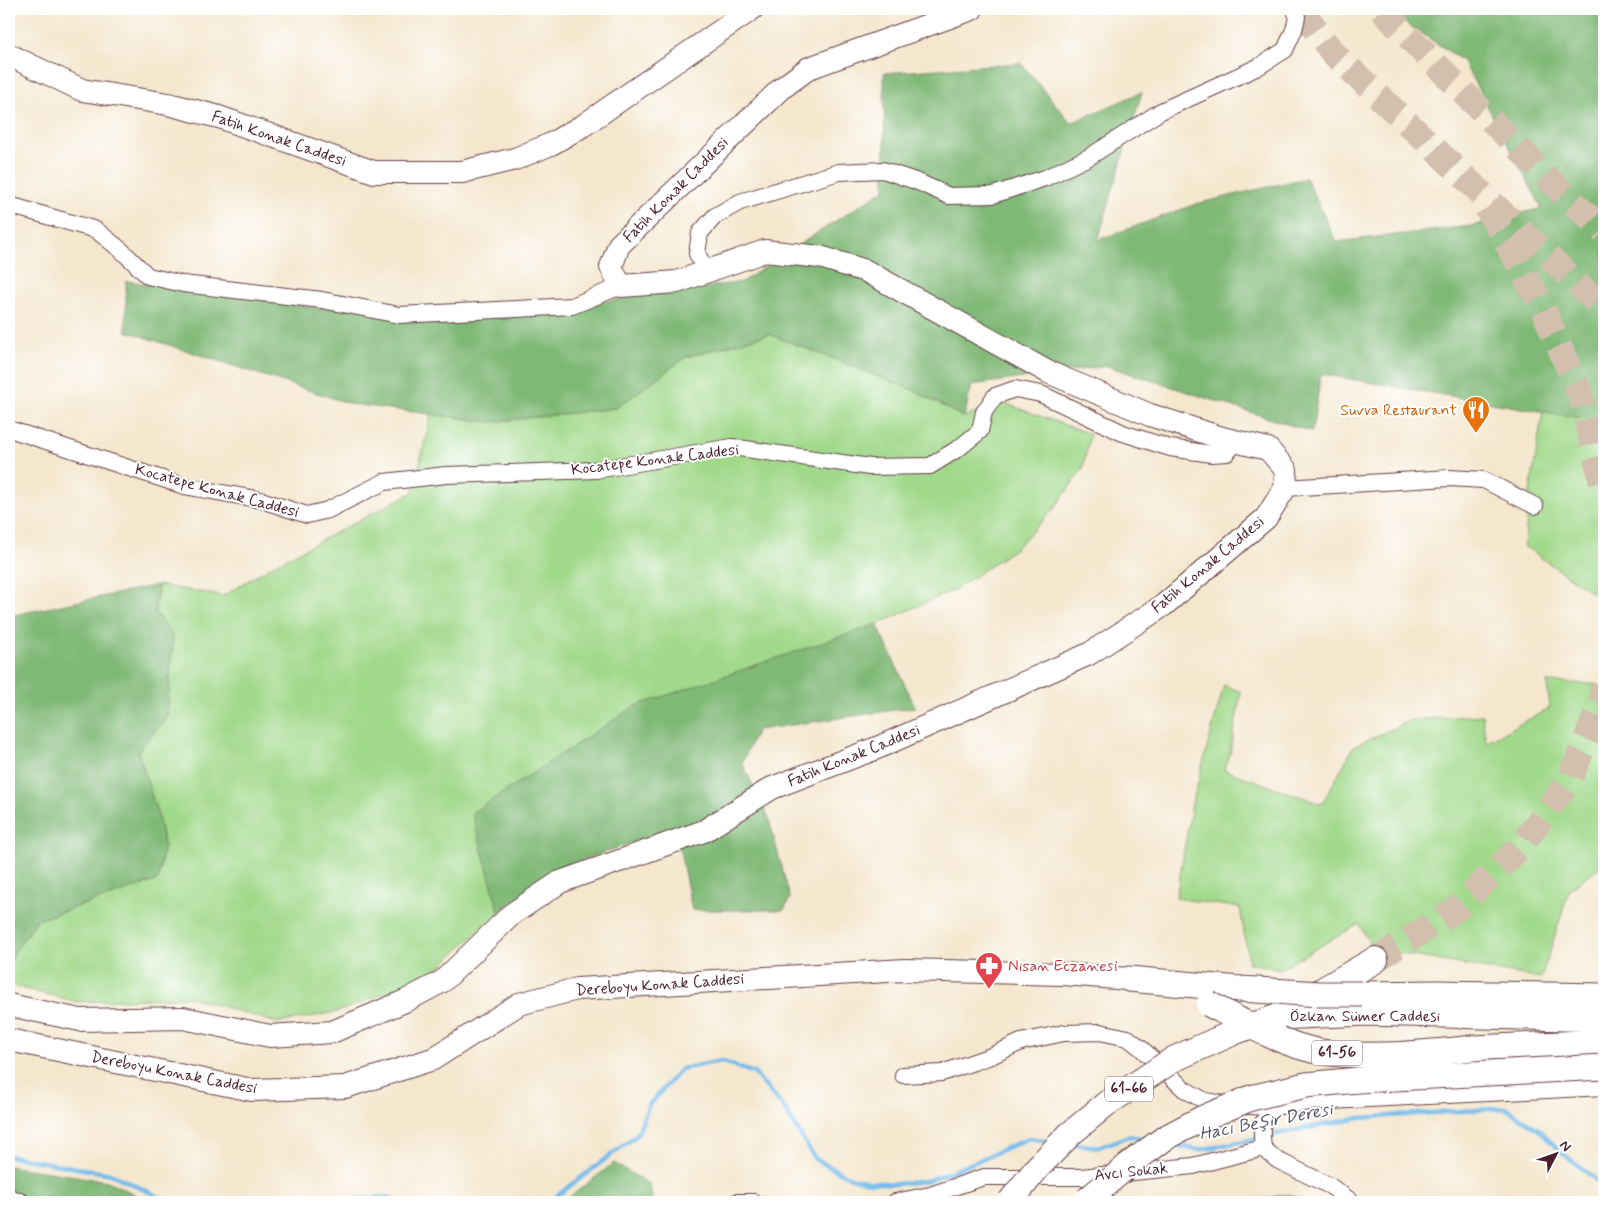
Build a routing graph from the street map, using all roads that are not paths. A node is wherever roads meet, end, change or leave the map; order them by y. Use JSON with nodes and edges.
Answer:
{"nodes":[{"id":1,"x":752,"y":9,"type":"edge"},
{"id":2,"x":972,"y":9,"type":"edge"},
{"id":3,"x":1294,"y":9,"type":"edge"},
{"id":4,"x":9,"y":55,"type":"edge"},
{"id":5,"x":9,"y":205,"type":"edge"},
{"id":6,"x":707,"y":271,"type":"junction"},
{"id":7,"x":621,"y":286,"type":"junction"},
{"id":8,"x":9,"y":429,"type":"edge"},
{"id":9,"x":1236,"y":442,"type":"junction"},
{"id":10,"x":1285,"y":488,"type":"junction"},
{"id":11,"x":1535,"y":506,"type":"dead end"},
{"id":12,"x":1375,"y":960,"type":"tunnel mouth"},
{"id":13,"x":1128,"y":979,"type":"junction"},
{"id":14,"x":1604,"y":996,"type":"edge"},
{"id":15,"x":9,"y":1006,"type":"edge"},
{"id":16,"x":1277,"y":1017,"type":"junction"},
{"id":17,"x":1604,"y":1019,"type":"edge"},
{"id":18,"x":9,"y":1040,"type":"edge"},
{"id":19,"x":1604,"y":1042,"type":"edge"},
{"id":20,"x":1604,"y":1067,"type":"edge"},
{"id":21,"x":903,"y":1075,"type":"dead end"},
{"id":22,"x":1604,"y":1087,"type":"edge"},
{"id":23,"x":1273,"y":1107,"type":"junction"},
{"id":24,"x":1263,"y":1148,"type":"junction"},
{"id":25,"x":9,"y":1197,"type":"edge"},
{"id":26,"x":1086,"y":1201,"type":"edge"},
{"id":27,"x":22,"y":1202,"type":"edge"},
{"id":28,"x":736,"y":1202,"type":"edge"},
{"id":29,"x":754,"y":1202,"type":"edge"},
{"id":30,"x":895,"y":1202,"type":"edge"},
{"id":31,"x":1010,"y":1202,"type":"edge"},
{"id":32,"x":1352,"y":1202,"type":"edge"}],
"edges":[{"from":1,"to":4,"type":"main road","name":"Fatih Konak Caddesi"},
{"from":2,"to":7,"type":"main road","name":"Fatih Konak Caddesi"},
{"from":3,"to":6,"type":"street"},
{"from":5,"to":7,"type":"street"},
{"from":6,"to":7,"type":"main road"},
{"from":6,"to":9,"type":"main road"},
{"from":8,"to":9,"type":"street","name":"Kocatepe Konak Caddesi"},
{"from":9,"to":10,"type":"main road"},
{"from":10,"to":11,"type":"street"},
{"from":10,"to":15,"type":"main road","name":"Fatih Konak Caddesi"},
{"from":12,"to":16,"type":"highway"},
{"from":13,"to":14,"type":"main road","number":"61-56","bridge":true},
{"from":13,"to":18,"type":"main road","name":"Dereboyu Konak Caddesi","number":"61-56"},
{"from":13,"to":19,"type":"main road","number":"61-56","bridge":true},
{"from":16,"to":17,"type":"main road","name":"Özkan Sümer Caddesi","number":"61-66"},
{"from":16,"to":31,"type":"main road","name":"Özkan Sümer Caddesi","number":"61-66","bridge":true},
{"from":20,"to":26,"type":"main road","bridge":true},
{"from":21,"to":23,"type":"street"},
{"from":22,"to":23,"type":"street"},
{"from":23,"to":24,"type":"street"},
{"from":24,"to":30,"type":"street","name":"Avcı Sokak"},
{"from":24,"to":32,"type":"street"},
{"from":25,"to":27,"type":"street"},
{"from":28,"to":29,"type":"street"}]}
